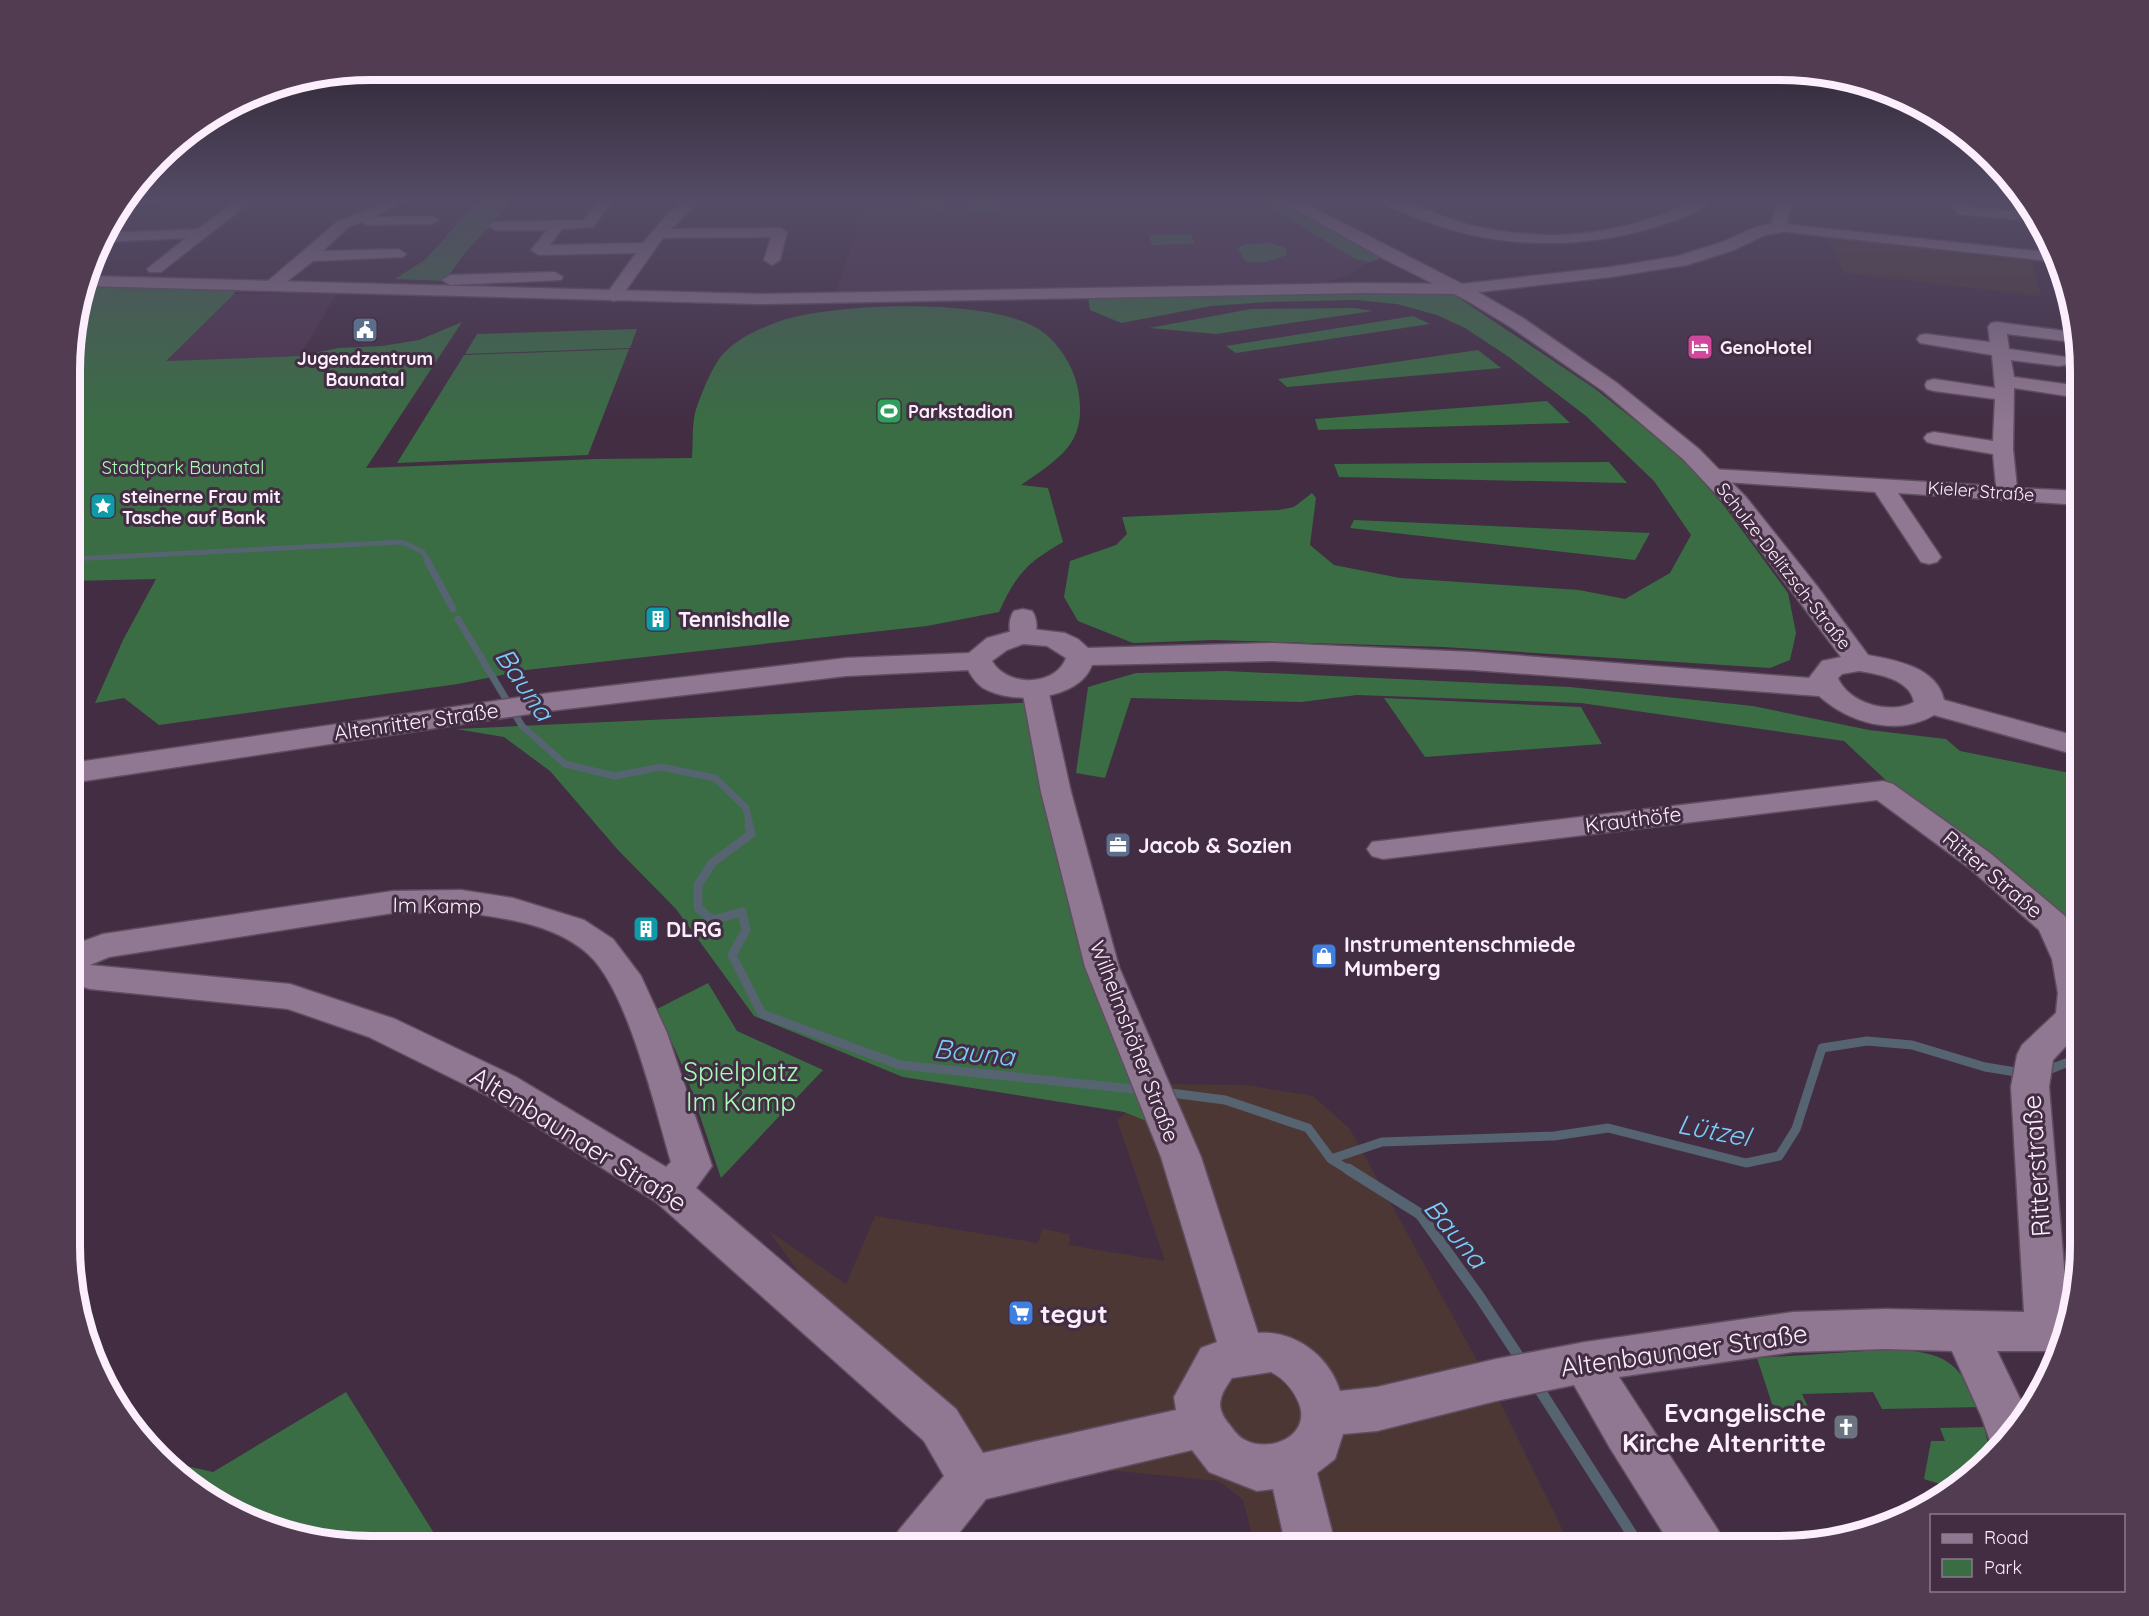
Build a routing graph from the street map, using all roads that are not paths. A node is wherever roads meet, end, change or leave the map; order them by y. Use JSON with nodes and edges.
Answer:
{"nodes":[{"id":1,"x":286,"y":274,"type":"edge"},
{"id":2,"x":557,"y":274,"type":"edge"},
{"id":3,"x":628,"y":274,"type":"edge"},
{"id":4,"x":1398,"y":274,"type":"edge"},
{"id":5,"x":1430,"y":274,"type":"edge"},
{"id":6,"x":1584,"y":274,"type":"edge"},
{"id":7,"x":94,"y":280,"type":"edge"},
{"id":8,"x":450,"y":280,"type":"dead end"},
{"id":9,"x":1529,"y":282,"type":"junction"},
{"id":10,"x":274,"y":284,"type":"junction"},
{"id":11,"x":1454,"y":286,"type":"junction"},
{"id":12,"x":1361,"y":288,"type":"junction"},
{"id":13,"x":613,"y":296,"type":"junction"},
{"id":14,"x":1516,"y":322,"type":"junction"},
{"id":15,"x":2065,"y":336,"type":"dead end"},
{"id":16,"x":1926,"y":339,"type":"dead end"},
{"id":17,"x":2000,"y":351,"type":"junction"},
{"id":18,"x":2059,"y":361,"type":"dead end"},
{"id":19,"x":1934,"y":385,"type":"dead end"},
{"id":20,"x":2005,"y":388,"type":"junction"},
{"id":21,"x":2070,"y":391,"type":"edge"},
{"id":22,"x":1934,"y":438,"type":"dead end"},
{"id":23,"x":2004,"y":449,"type":"junction"},
{"id":24,"x":1712,"y":475,"type":"junction"},
{"id":25,"x":1881,"y":484,"type":"junction"},
{"id":26,"x":2007,"y":492,"type":"junction"},
{"id":27,"x":2070,"y":497,"type":"edge"},
{"id":28,"x":1929,"y":557,"type":"dead end"},
{"id":29,"x":1081,"y":657,"type":"junction"},
{"id":30,"x":977,"y":661,"type":"junction"},
{"id":31,"x":1859,"y":662,"type":"junction"},
{"id":32,"x":1825,"y":688,"type":"junction"},
{"id":33,"x":1035,"y":689,"type":"junction"},
{"id":34,"x":1930,"y":705,"type":"junction"},
{"id":35,"x":2070,"y":744,"type":"edge"},
{"id":36,"x":80,"y":772,"type":"edge"},
{"id":37,"x":1883,"y":790,"type":"joint"},
{"id":38,"x":1383,"y":849,"type":"dead end"},
{"id":39,"x":80,"y":956,"type":"edge"},
{"id":40,"x":2070,"y":965,"type":"edge"},
{"id":41,"x":80,"y":974,"type":"edge"},
{"id":42,"x":2070,"y":1021,"type":"edge"},
{"id":43,"x":670,"y":1190,"type":"junction"},
{"id":44,"x":1965,"y":1332,"type":"junction"},
{"id":45,"x":2055,"y":1333,"type":"edge"},
{"id":46,"x":1243,"y":1355,"type":"junction"},
{"id":47,"x":1564,"y":1365,"type":"junction"},
{"id":48,"x":1325,"y":1414,"type":"junction"},
{"id":49,"x":2007,"y":1425,"type":"edge"},
{"id":50,"x":1201,"y":1426,"type":"junction"},
{"id":51,"x":1292,"y":1464,"type":"junction"},
{"id":52,"x":972,"y":1479,"type":"junction"},
{"id":53,"x":925,"y":1536,"type":"edge"},
{"id":54,"x":1308,"y":1536,"type":"edge"},
{"id":55,"x":1694,"y":1536,"type":"edge"}],
"edges":[{"from":1,"to":10,"type":"street"},
{"from":2,"to":8,"type":"street"},
{"from":3,"to":13,"type":"street"},
{"from":4,"to":12,"type":"main road"},
{"from":5,"to":11,"type":"main road","name":"Schulze-Delitzsch-Straße"},
{"from":6,"to":9,"type":"main road"},
{"from":7,"to":10,"type":"main road"},
{"from":9,"to":11,"type":"main road"},
{"from":9,"to":14,"type":"main road"},
{"from":10,"to":13,"type":"main road"},
{"from":11,"to":12,"type":"main road"},
{"from":11,"to":14,"type":"main road","name":"Schulze-Delitzsch-Straße"},
{"from":12,"to":13,"type":"main road"},
{"from":14,"to":24,"type":"main road","name":"Schulze-Delitzsch-Straße"},
{"from":15,"to":17,"type":"street"},
{"from":16,"to":17,"type":"street"},
{"from":17,"to":18,"type":"street"},
{"from":17,"to":20,"type":"street"},
{"from":19,"to":20,"type":"street"},
{"from":20,"to":21,"type":"street"},
{"from":20,"to":23,"type":"street"},
{"from":22,"to":23,"type":"street"},
{"from":23,"to":26,"type":"street"},
{"from":24,"to":25,"type":"street","name":"Kieler Straße"},
{"from":24,"to":31,"type":"main road","name":"Schulze-Delitzsch-Straße"},
{"from":25,"to":26,"type":"street","name":"Kieler Straße"},
{"from":25,"to":28,"type":"street","name":"Kieler Straße"},
{"from":26,"to":27,"type":"street","name":"Kieler Straße"},
{"from":29,"to":30,"type":"main road"},
{"from":29,"to":32,"type":"main road"},
{"from":29,"to":33,"type":"main road"},
{"from":30,"to":33,"type":"main road"},
{"from":30,"to":36,"type":"main road","name":"Altenritter Straße"},
{"from":31,"to":32,"type":"main road"},
{"from":31,"to":34,"type":"main road"},
{"from":32,"to":34,"type":"main road"},
{"from":33,"to":46,"type":"street","name":"Wilhelmshöher Straße"},
{"from":34,"to":35,"type":"main road"},
{"from":37,"to":38,"type":"street","name":"Krauthöfe"},
{"from":37,"to":40,"type":"street","name":"Ritter Straße"},
{"from":39,"to":43,"type":"street","name":"Im Kamp"},
{"from":41,"to":43,"type":"street","name":"Altenbaunaer Straße"},
{"from":42,"to":45,"type":"street","name":"Ritterstraße"},
{"from":43,"to":52,"type":"street","name":"Altenbaunaer Straße"},
{"from":44,"to":45,"type":"street","name":"Altenbaunaer Straße"},
{"from":44,"to":47,"type":"street","name":"Altenbaunaer Straße"},
{"from":44,"to":49,"type":"street"},
{"from":46,"to":48,"type":"street"},
{"from":46,"to":50,"type":"street"},
{"from":47,"to":48,"type":"street","name":"Altenbaunaer Straße"},
{"from":47,"to":55,"type":"street"},
{"from":48,"to":51,"type":"street"},
{"from":50,"to":51,"type":"street"},
{"from":50,"to":52,"type":"street"},
{"from":51,"to":54,"type":"street"},
{"from":52,"to":53,"type":"street"}]}
